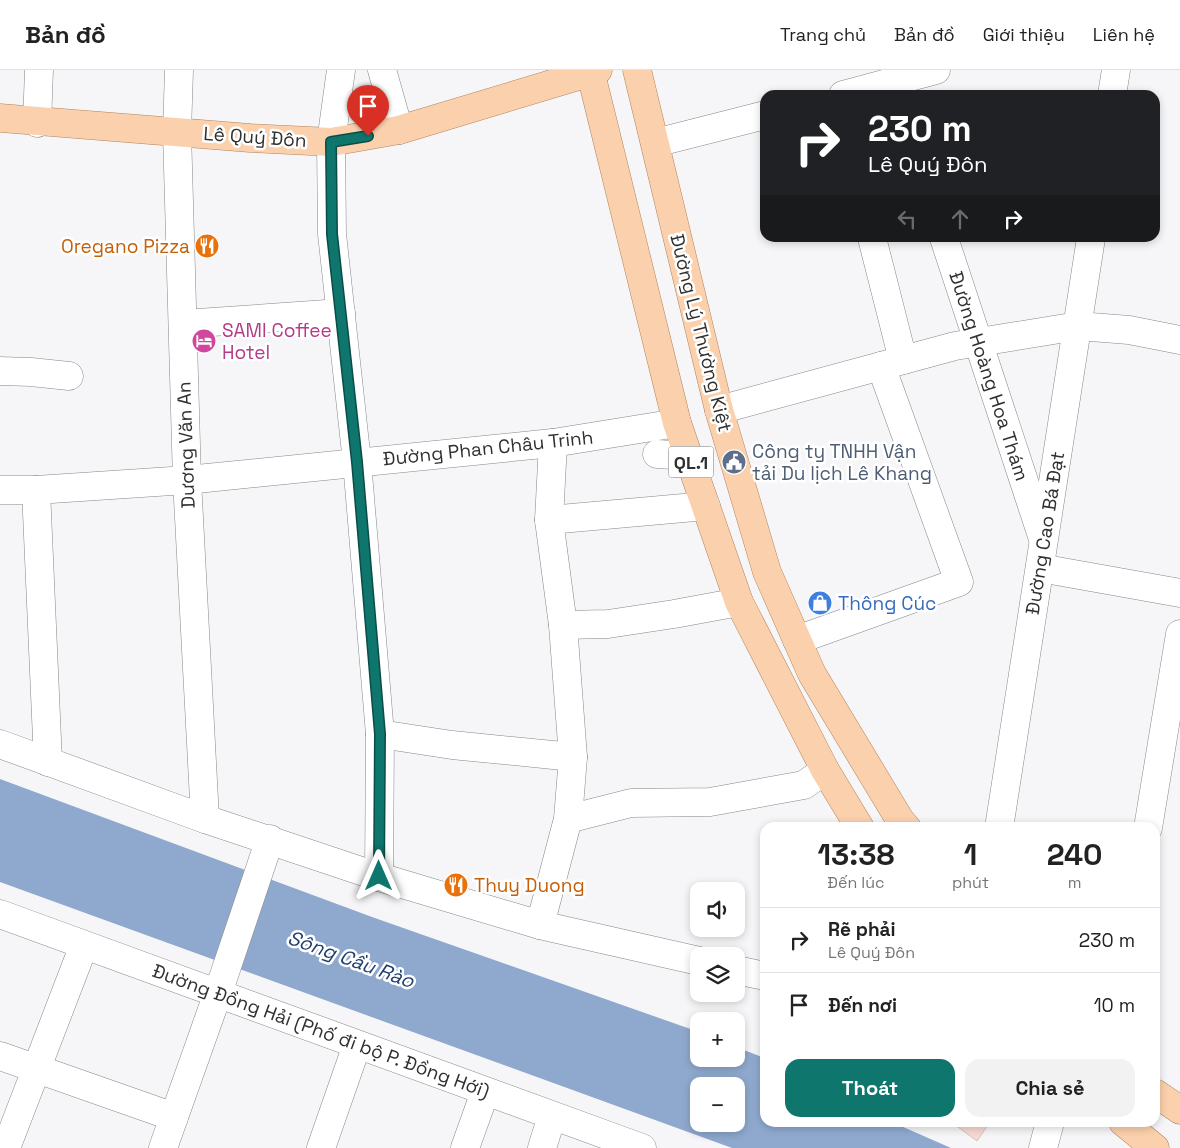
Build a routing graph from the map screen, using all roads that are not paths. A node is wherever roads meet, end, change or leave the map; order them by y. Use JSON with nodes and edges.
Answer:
{"nodes":[{"id":1,"x":39,"y":70,"type":"edge"},
{"id":2,"x":180,"y":70,"type":"edge"},
{"id":3,"x":340,"y":70,"type":"edge"},
{"id":4,"x":382,"y":70,"type":"edge"},
{"id":5,"x":637,"y":70,"type":"edge"},
{"id":6,"x":936,"y":70,"type":"edge"},
{"id":7,"x":1116,"y":70,"type":"edge"},
{"id":8,"x":593,"y":71,"type":"edge"},
{"id":9,"x":895,"y":82,"type":"edge"},
{"id":10,"x":863,"y":90,"type":"edge"},
{"id":11,"x":1113,"y":90,"type":"edge"},
{"id":12,"x":760,"y":116,"type":"edge"},
{"id":13,"x":0,"y":118,"type":"edge"},
{"id":14,"x":38,"y":122,"type":"junction"},
{"id":15,"x":399,"y":130,"type":"junction"},
{"id":16,"x":177,"y":132,"type":"junction"},
{"id":17,"x":331,"y":142,"type":"junction"},
{"id":18,"x":655,"y":143,"type":"junction"},
{"id":19,"x":873,"y":242,"type":"edge"},
{"id":20,"x":945,"y":242,"type":"edge"},
{"id":21,"x":1090,"y":242,"type":"edge"},
{"id":22,"x":341,"y":313,"type":"junction"},
{"id":23,"x":183,"y":324,"type":"junction"},
{"id":24,"x":1078,"y":326,"type":"junction"},
{"id":25,"x":1180,"y":340,"type":"edge"},
{"id":26,"x":977,"y":342,"type":"junction"},
{"id":27,"x":892,"y":363,"type":"junction"},
{"id":28,"x":0,"y":371,"type":"edge"},
{"id":29,"x":69,"y":376,"type":"dead end"},
{"id":30,"x":719,"y":410,"type":"junction"},
{"id":31,"x":677,"y":423,"type":"junction"},
{"id":32,"x":553,"y":443,"type":"junction"},
{"id":33,"x":657,"y":454,"type":"dead end"},
{"id":34,"x":689,"y":456,"type":"junction"},
{"id":35,"x":357,"y":462,"type":"junction"},
{"id":36,"x":187,"y":480,"type":"junction"},
{"id":37,"x":0,"y":490,"type":"edge"},
{"id":38,"x":36,"y":490,"type":"junction"},
{"id":39,"x":706,"y":506,"type":"junction"},
{"id":40,"x":549,"y":520,"type":"junction"},
{"id":41,"x":1042,"y":556,"type":"junction"},
{"id":42,"x":1180,"y":593,"type":"edge"},
{"id":43,"x":739,"y":602,"type":"junction"},
{"id":44,"x":563,"y":625,"type":"junction"},
{"id":45,"x":1180,"y":634,"type":"edge"},
{"id":46,"x":797,"y":640,"type":"junction"},
{"id":47,"x":380,"y":734,"type":"junction"},
{"id":48,"x":0,"y":744,"type":"edge"},
{"id":49,"x":573,"y":757,"type":"junction"},
{"id":50,"x":48,"y":762,"type":"junction"},
{"id":51,"x":825,"y":770,"type":"junction"},
{"id":52,"x":568,"y":818,"type":"junction"},
{"id":53,"x":205,"y":819,"type":"junction"},
{"id":54,"x":856,"y":822,"type":"edge"},
{"id":55,"x":903,"y":822,"type":"edge"},
{"id":56,"x":1000,"y":822,"type":"edge"},
{"id":57,"x":1149,"y":822,"type":"edge"},
{"id":58,"x":266,"y":850,"type":"junction"},
{"id":59,"x":379,"y":876,"type":"junction"},
{"id":60,"x":0,"y":914,"type":"edge"},
{"id":61,"x":540,"y":925,"type":"junction"},
{"id":62,"x":84,"y":946,"type":"junction"},
{"id":63,"x":690,"y":959,"type":"edge"},
{"id":64,"x":745,"y":972,"type":"edge"},
{"id":65,"x":760,"y":975,"type":"edge"},
{"id":66,"x":221,"y":984,"type":"junction"},
{"id":67,"x":357,"y":1045,"type":"junction"},
{"id":68,"x":0,"y":1056,"type":"edge"},
{"id":69,"x":38,"y":1069,"type":"junction"},
{"id":70,"x":485,"y":1092,"type":"junction"},
{"id":71,"x":1160,"y":1096,"type":"edge"},
{"id":72,"x":1180,"y":1110,"type":"edge"},
{"id":73,"x":552,"y":1116,"type":"junction"},
{"id":74,"x":174,"y":1117,"type":"junction"},
{"id":75,"x":1049,"y":1127,"type":"edge"},
{"id":76,"x":1129,"y":1127,"type":"edge"},
{"id":77,"x":6,"y":1148,"type":"edge"},
{"id":78,"x":163,"y":1148,"type":"edge"},
{"id":79,"x":321,"y":1148,"type":"edge"},
{"id":80,"x":465,"y":1148,"type":"edge"},
{"id":81,"x":542,"y":1148,"type":"edge"},
{"id":82,"x":642,"y":1148,"type":"edge"},
{"id":83,"x":1043,"y":1148,"type":"edge"},
{"id":84,"x":1155,"y":1148,"type":"edge"}],
"edges":[{"from":1,"to":14,"type":"street"},
{"from":2,"to":16,"type":"street","name":"Dương Văn An"},
{"from":3,"to":17,"type":"street"},
{"from":4,"to":15,"type":"street"},
{"from":5,"to":18,"type":"main road","name":"Đường Lý Thường Kiệt","number":"QL.1"},
{"from":6,"to":9,"type":"street"},
{"from":7,"to":11,"type":"street"},
{"from":8,"to":15,"type":"main road","name":"Lê Quý Đôn"},
{"from":8,"to":31,"type":"main road","number":"QL.1"},
{"from":9,"to":10,"type":"street"},
{"from":12,"to":18,"type":"street"},
{"from":13,"to":14,"type":"main road","name":"Lê Quý Đôn"},
{"from":14,"to":16,"type":"main road","name":"Lê Quý Đôn"},
{"from":15,"to":17,"type":"main road","name":"Lê Quý Đôn"},
{"from":16,"to":17,"type":"main road","name":"Lê Quý Đôn"},
{"from":16,"to":23,"type":"street","name":"Dương Văn An"},
{"from":17,"to":22,"type":"street"},
{"from":18,"to":30,"type":"main road","name":"Đường Lý Thường Kiệt","number":"QL.1"},
{"from":19,"to":27,"type":"street"},
{"from":20,"to":26,"type":"street","name":"Đường Hoàng Hoa Thám"},
{"from":21,"to":24,"type":"street","name":"Đường Cao Bá Đạt"},
{"from":22,"to":23,"type":"street"},
{"from":22,"to":35,"type":"street"},
{"from":23,"to":36,"type":"street","name":"Dương Văn An"},
{"from":24,"to":25,"type":"street"},
{"from":24,"to":26,"type":"street"},
{"from":24,"to":41,"type":"street","name":"Đường Cao Bá Đạt"},
{"from":26,"to":27,"type":"street"},
{"from":26,"to":41,"type":"street","name":"Đường Hoàng Hoa Thám"},
{"from":27,"to":30,"type":"street"},
{"from":27,"to":46,"type":"street"},
{"from":28,"to":29,"type":"street"},
{"from":30,"to":46,"type":"main road","name":"Đường Lý Thường Kiệt","number":"QL.1"},
{"from":31,"to":32,"type":"street","name":"Đường Phan Châu Trinh"},
{"from":31,"to":34,"type":"main road","number":"QL.1"},
{"from":32,"to":35,"type":"street","name":"Đường Phan Châu Trinh"},
{"from":32,"to":40,"type":"street"},
{"from":33,"to":34,"type":"street"},
{"from":34,"to":39,"type":"main road","number":"QL.1"},
{"from":35,"to":36,"type":"street","name":"Đường Phan Châu Trinh"},
{"from":35,"to":47,"type":"street"},
{"from":36,"to":38,"type":"street","name":"Đường Phan Châu Trinh"},
{"from":36,"to":53,"type":"street","name":"Dương Văn An"},
{"from":37,"to":38,"type":"street","name":"Đường Phan Châu Trinh"},
{"from":38,"to":50,"type":"street"},
{"from":39,"to":40,"type":"street"},
{"from":39,"to":43,"type":"main road","number":"QL.1"},
{"from":40,"to":44,"type":"street"},
{"from":41,"to":42,"type":"street"},
{"from":41,"to":56,"type":"street","name":"Đường Cao Bá Đạt"},
{"from":43,"to":44,"type":"street"},
{"from":43,"to":51,"type":"main road","number":"QL.1"},
{"from":44,"to":49,"type":"street"},
{"from":45,"to":57,"type":"street"},
{"from":46,"to":55,"type":"main road","name":"Đường Lý Thường Kiệt","number":"QL.1"},
{"from":47,"to":49,"type":"street"},
{"from":47,"to":59,"type":"street"},
{"from":48,"to":50,"type":"street"},
{"from":49,"to":52,"type":"street"},
{"from":50,"to":53,"type":"street"},
{"from":51,"to":52,"type":"street"},
{"from":51,"to":54,"type":"main road","number":"QL.1"},
{"from":52,"to":61,"type":"street"},
{"from":53,"to":58,"type":"street"},
{"from":58,"to":59,"type":"street"},
{"from":58,"to":66,"type":"street"},
{"from":59,"to":61,"type":"street"},
{"from":60,"to":62,"type":"street","name":"Đường Đồng Hải (Phố đi bộ P. Đồng Hới)"},
{"from":61,"to":63,"type":"street"},
{"from":62,"to":66,"type":"street","name":"Đường Đồng Hải (Phố đi bộ P. Đồng Hới)"},
{"from":62,"to":69,"type":"street"},
{"from":64,"to":65,"type":"street"},
{"from":66,"to":67,"type":"street","name":"Đường Đồng Hải (Phố đi bộ P. Đồng Hới)"},
{"from":66,"to":74,"type":"street"},
{"from":67,"to":70,"type":"street","name":"Đường Đồng Hải (Phố đi bộ P. Đồng Hới)"},
{"from":67,"to":79,"type":"street"},
{"from":68,"to":69,"type":"street"},
{"from":69,"to":74,"type":"street"},
{"from":69,"to":77,"type":"street"},
{"from":70,"to":73,"type":"street","name":"Đường Đồng Hải (Phố đi bộ P. Đồng Hới)"},
{"from":70,"to":80,"type":"street"},
{"from":71,"to":72,"type":"main road"},
{"from":73,"to":81,"type":"street"},
{"from":73,"to":82,"type":"street","name":"Đường Đồng Hải (Phố đi bộ P. Đồng Hới)"},
{"from":74,"to":78,"type":"street"},
{"from":75,"to":83,"type":"street"},
{"from":76,"to":84,"type":"main road"}]}
